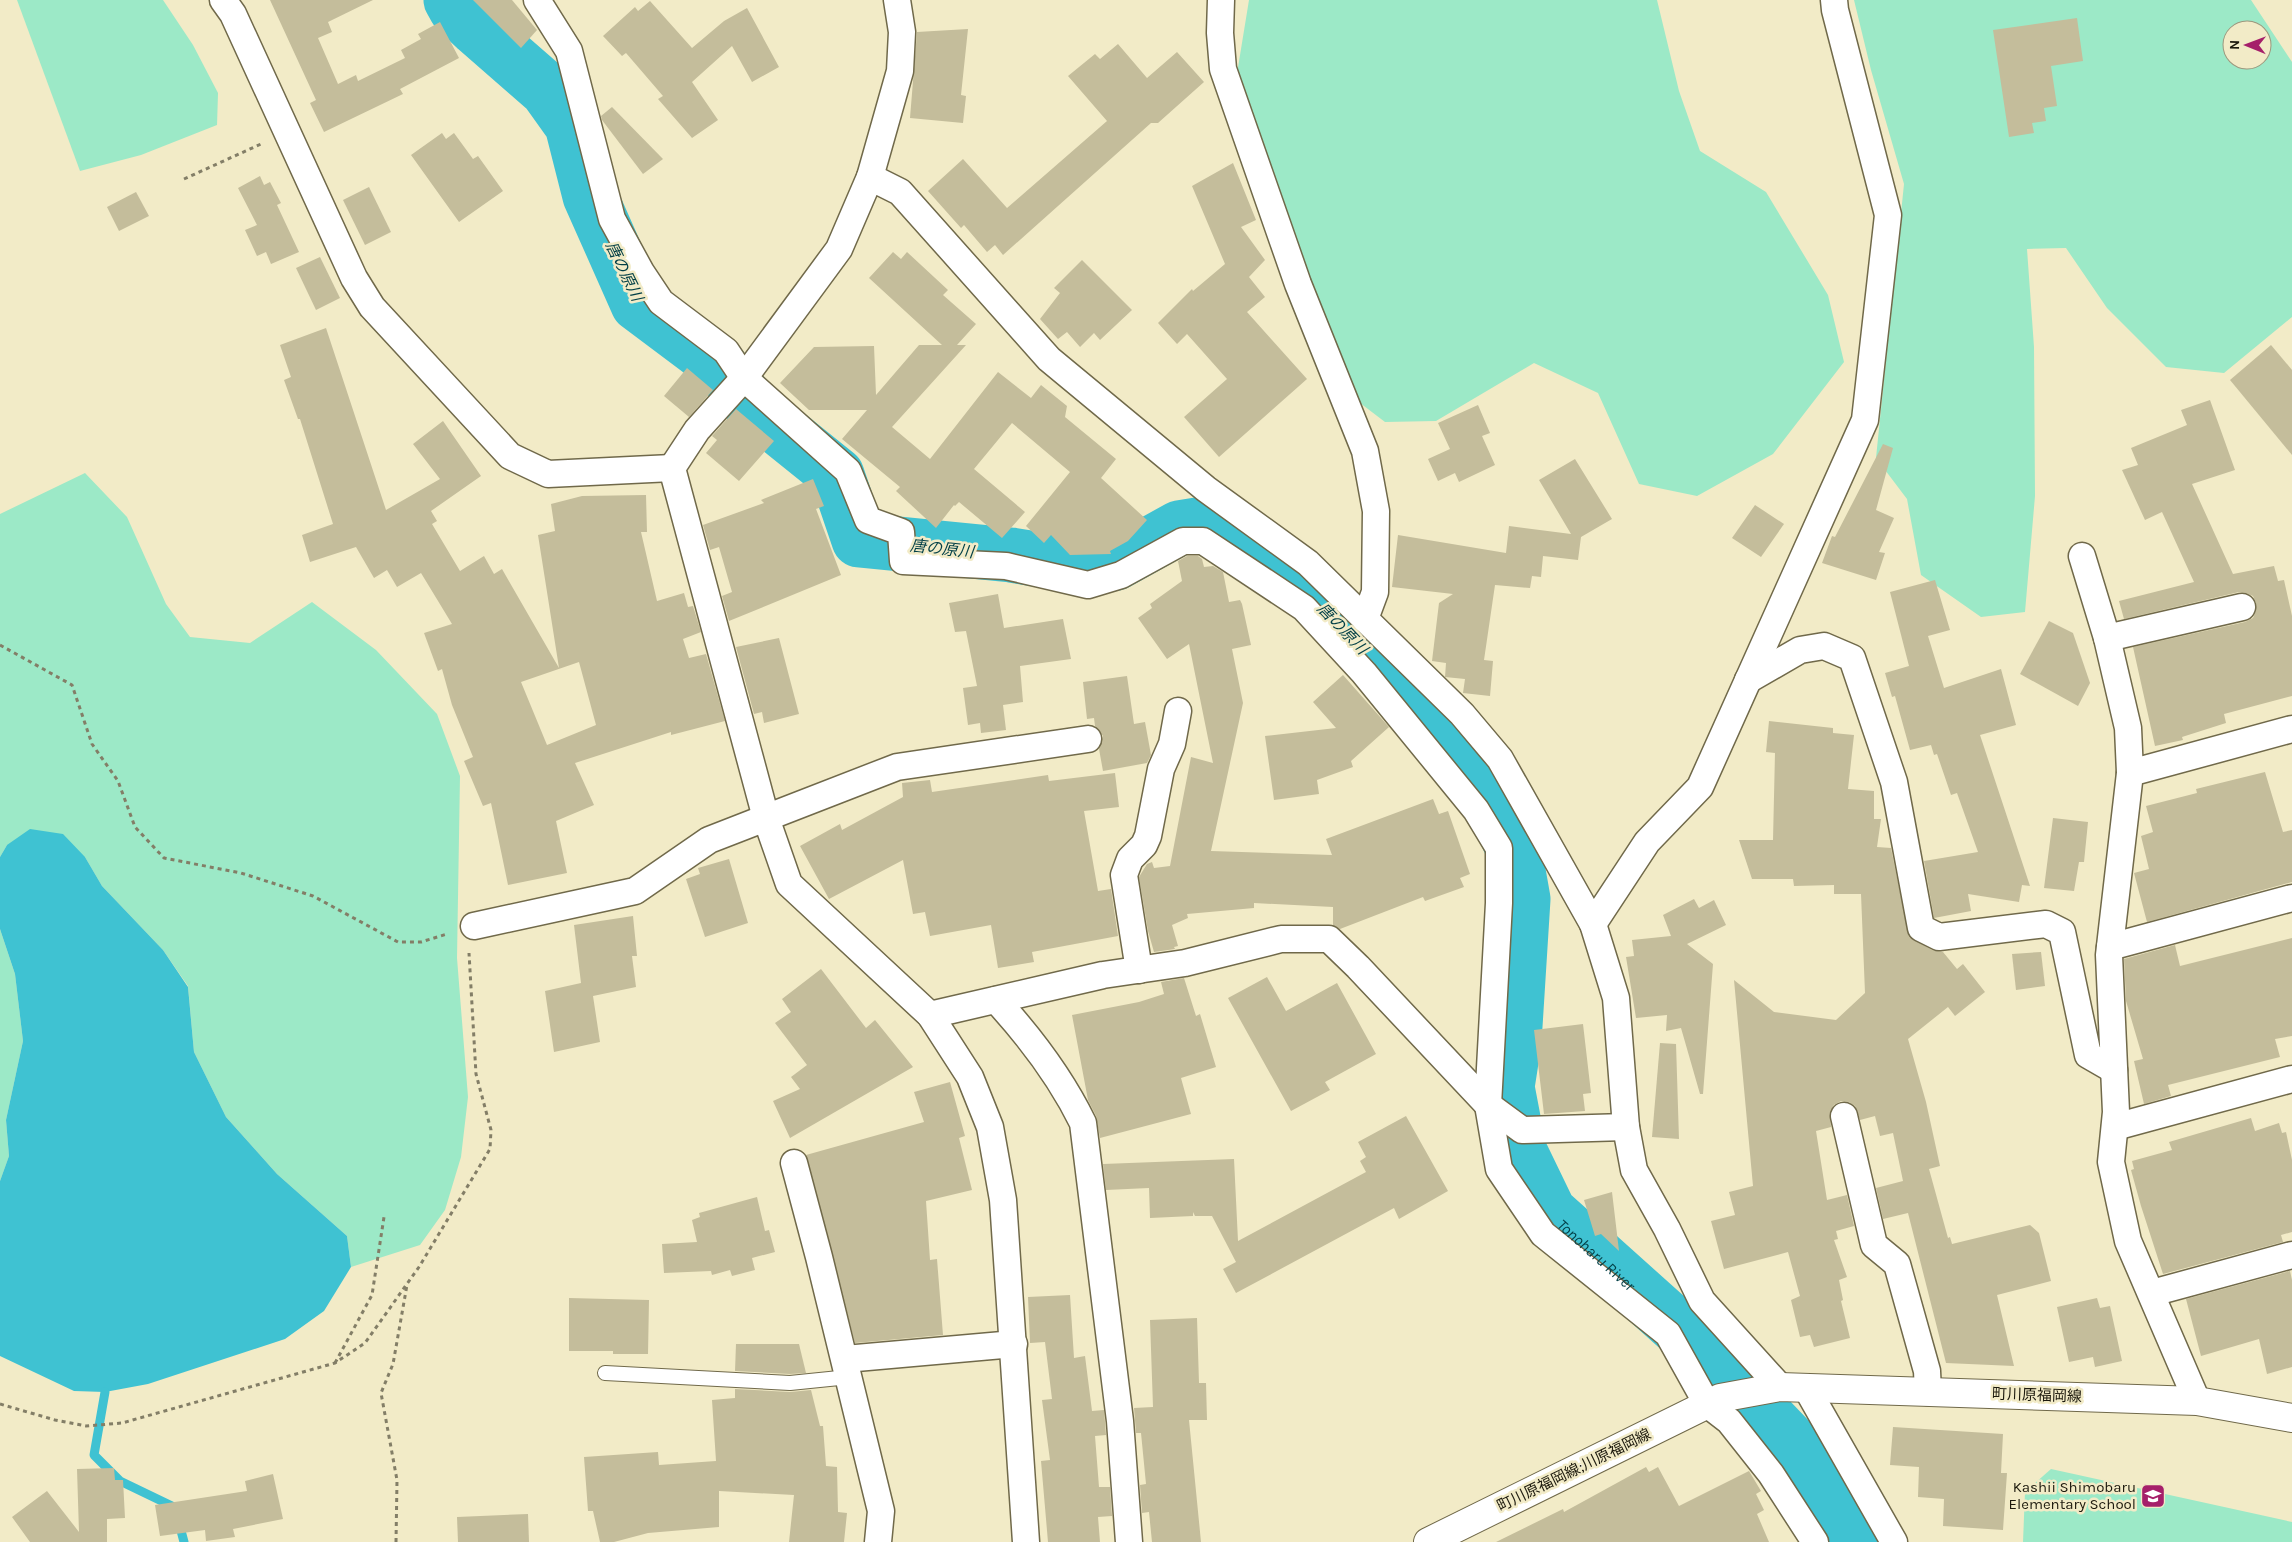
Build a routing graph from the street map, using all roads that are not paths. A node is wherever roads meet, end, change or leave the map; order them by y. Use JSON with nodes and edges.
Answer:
{"nodes":[{"id":1,"x":222,"y":0,"type":"edge"},
{"id":2,"x":537,"y":0,"type":"edge"},
{"id":3,"x":897,"y":0,"type":"edge"},
{"id":4,"x":1221,"y":0,"type":"edge"},
{"id":5,"x":1834,"y":0,"type":"edge"},
{"id":6,"x":870,"y":177,"type":"junction"},
{"id":7,"x":744,"y":378,"type":"junction"},
{"id":8,"x":672,"y":468,"type":"junction"},
{"id":9,"x":2082,"y":556,"type":"dead end"},
{"id":10,"x":2242,"y":607,"type":"dead end"},
{"id":11,"x":1358,"y":612,"type":"junction"},
{"id":12,"x":1324,"y":630,"type":"junction"},
{"id":13,"x":2107,"y":638,"type":"junction"},
{"id":14,"x":1748,"y":680,"type":"junction"},
{"id":15,"x":1178,"y":712,"type":"dead end"},
{"id":16,"x":2292,"y":730,"type":"edge"},
{"id":17,"x":1088,"y":739,"type":"dead end"},
{"id":18,"x":2130,"y":773,"type":"junction"},
{"id":19,"x":766,"y":818,"type":"junction"},
{"id":20,"x":2292,"y":898,"type":"edge"},
{"id":21,"x":1593,"y":924,"type":"junction"},
{"id":22,"x":474,"y":926,"type":"road end"},
{"id":23,"x":2110,"y":947,"type":"junction"},
{"id":24,"x":1139,"y":970,"type":"junction"},
{"id":25,"x":996,"y":1000,"type":"junction"},
{"id":26,"x":930,"y":1015,"type":"junction"},
{"id":27,"x":2114,"y":1070,"type":"junction"},
{"id":28,"x":2292,"y":1079,"type":"edge"},
{"id":29,"x":1488,"y":1105,"type":"junction"},
{"id":30,"x":1844,"y":1116,"type":"dead end"},
{"id":31,"x":1626,"y":1127,"type":"junction"},
{"id":32,"x":2115,"y":1127,"type":"junction"},
{"id":33,"x":794,"y":1163,"type":"dead end"},
{"id":34,"x":2292,"y":1255,"type":"edge"},
{"id":35,"x":2152,"y":1293,"type":"junction"},
{"id":36,"x":1014,"y":1344,"type":"junction"},
{"id":37,"x":847,"y":1368,"type":"junction"},
{"id":38,"x":605,"y":1373,"type":"dead end"},
{"id":39,"x":1780,"y":1387,"type":"junction"},
{"id":40,"x":1808,"y":1389,"type":"junction"},
{"id":41,"x":1928,"y":1392,"type":"junction"},
{"id":42,"x":1714,"y":1401,"type":"junction"},
{"id":43,"x":2197,"y":1401,"type":"junction"},
{"id":44,"x":2292,"y":1418,"type":"edge"},
{"id":45,"x":878,"y":1542,"type":"edge"},
{"id":46,"x":1026,"y":1542,"type":"edge"},
{"id":47,"x":1129,"y":1542,"type":"edge"},
{"id":48,"x":1428,"y":1542,"type":"edge"},
{"id":49,"x":1815,"y":1542,"type":"edge"},
{"id":50,"x":1894,"y":1542,"type":"edge"}],
"edges":[{"from":1,"to":8,"type":"street"},
{"from":2,"to":7,"type":"street"},
{"from":3,"to":6,"type":"street"},
{"from":4,"to":11,"type":"street"},
{"from":5,"to":14,"type":"street"},
{"from":6,"to":7,"type":"street"},
{"from":6,"to":11,"type":"street"},
{"from":7,"to":8,"type":"street"},
{"from":7,"to":12,"type":"street"},
{"from":8,"to":19,"type":"street"},
{"from":9,"to":13,"type":"street"},
{"from":10,"to":13,"type":"street"},
{"from":11,"to":12,"type":"street"},
{"from":11,"to":21,"type":"street"},
{"from":12,"to":29,"type":"street"},
{"from":13,"to":18,"type":"street"},
{"from":14,"to":21,"type":"street"},
{"from":14,"to":27,"type":"street"},
{"from":15,"to":24,"type":"street"},
{"from":16,"to":18,"type":"street"},
{"from":17,"to":19,"type":"street"},
{"from":18,"to":23,"type":"street"},
{"from":19,"to":22,"type":"street"},
{"from":19,"to":26,"type":"street"},
{"from":20,"to":23,"type":"street"},
{"from":21,"to":31,"type":"street"},
{"from":23,"to":27,"type":"street"},
{"from":24,"to":25,"type":"street"},
{"from":24,"to":29,"type":"street"},
{"from":25,"to":26,"type":"street"},
{"from":25,"to":47,"type":"street"},
{"from":26,"to":36,"type":"street"},
{"from":27,"to":32,"type":"street"},
{"from":28,"to":32,"type":"street"},
{"from":29,"to":31,"type":"street"},
{"from":29,"to":42,"type":"street"},
{"from":30,"to":41,"type":"street"},
{"from":31,"to":39,"type":"street"},
{"from":32,"to":35,"type":"street"},
{"from":33,"to":37,"type":"street"},
{"from":34,"to":35,"type":"street"},
{"from":35,"to":43,"type":"street"},
{"from":36,"to":37,"type":"street"},
{"from":36,"to":46,"type":"street"},
{"from":37,"to":38,"type":"lane"},
{"from":37,"to":45,"type":"street"},
{"from":39,"to":40,"type":"main road","name":"町川原福岡線"},
{"from":39,"to":42,"type":"main road","name":"町川原福岡線;川原福岡線"},
{"from":40,"to":41,"type":"main road","name":"町川原福岡線"},
{"from":40,"to":50,"type":"street"},
{"from":41,"to":43,"type":"main road","name":"町川原福岡線"},
{"from":42,"to":48,"type":"main road","name":"町川原福岡線;川原福岡線"},
{"from":42,"to":49,"type":"street"},
{"from":43,"to":44,"type":"main road","name":"町川原福岡線"}]}
